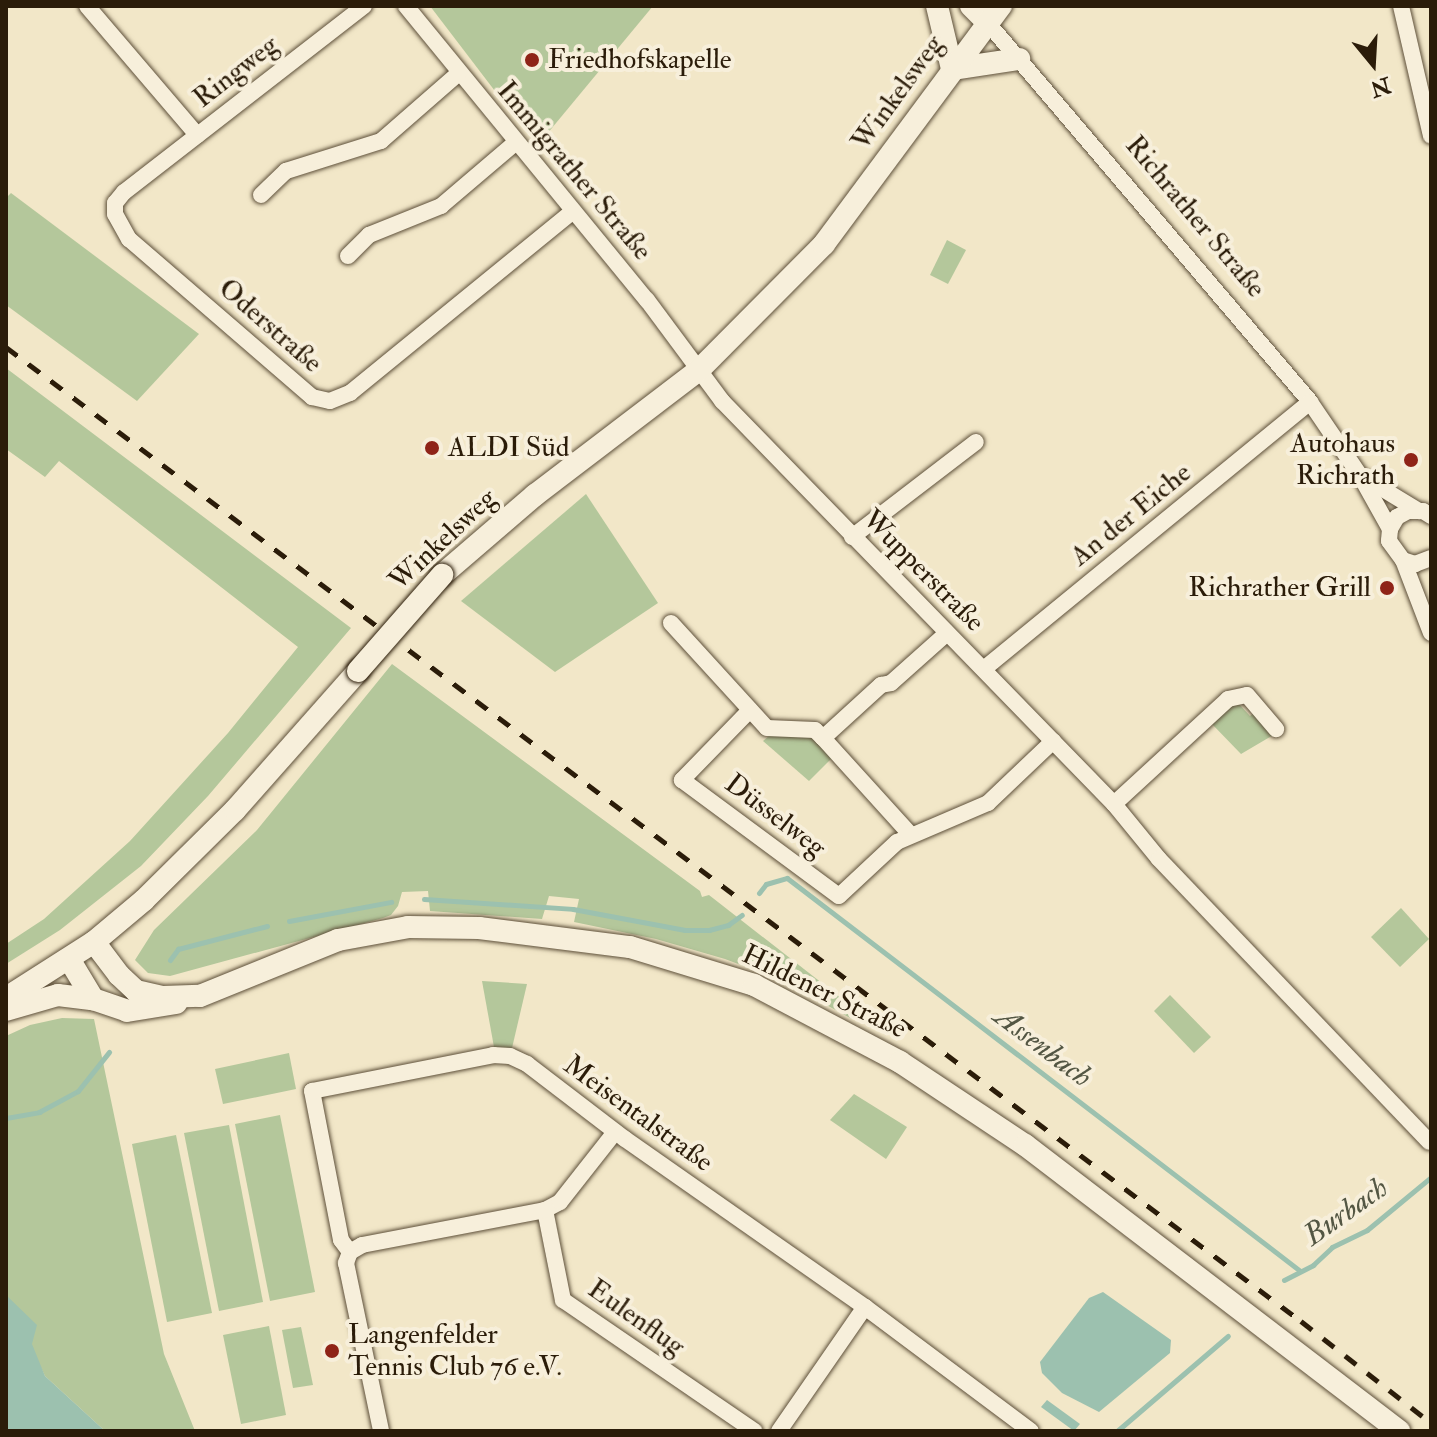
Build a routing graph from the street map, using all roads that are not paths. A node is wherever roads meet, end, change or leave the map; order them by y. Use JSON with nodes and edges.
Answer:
{"nodes":[{"id":1,"x":87,"y":6,"type":"edge"},
{"id":2,"x":364,"y":6,"type":"edge"},
{"id":3,"x":406,"y":6,"type":"edge"},
{"id":4,"x":937,"y":6,"type":"edge"},
{"id":5,"x":1401,"y":6,"type":"edge"},
{"id":6,"x":987,"y":11,"type":"edge"},
{"id":7,"x":1019,"y":59,"type":"junction"},
{"id":8,"x":952,"y":69,"type":"junction"},
{"id":9,"x":459,"y":73,"type":"junction"},
{"id":10,"x":1427,"y":92,"type":"edge"},
{"id":11,"x":197,"y":135,"type":"junction"},
{"id":12,"x":1431,"y":136,"type":"edge"},
{"id":13,"x":515,"y":143,"type":"junction"},
{"id":14,"x":261,"y":195,"type":"dead end"},
{"id":15,"x":573,"y":211,"type":"junction"},
{"id":16,"x":348,"y":256,"type":"dead end"},
{"id":17,"x":698,"y":371,"type":"junction"},
{"id":18,"x":1310,"y":402,"type":"junction"},
{"id":19,"x":976,"y":442,"type":"dead end"},
{"id":20,"x":1361,"y":477,"type":"junction"},
{"id":21,"x":1425,"y":513,"type":"edge"},
{"id":22,"x":1390,"y":529,"type":"junction"},
{"id":23,"x":852,"y":537,"type":"junction"},
{"id":24,"x":1431,"y":558,"type":"edge"},
{"id":25,"x":1403,"y":560,"type":"junction"},
{"id":26,"x":671,"y":623,"type":"dead end"},
{"id":27,"x":1431,"y":633,"type":"edge"},
{"id":28,"x":946,"y":634,"type":"junction"},
{"id":29,"x":985,"y":668,"type":"junction"},
{"id":30,"x":750,"y":710,"type":"junction"},
{"id":31,"x":1276,"y":729,"type":"dead end"},
{"id":32,"x":823,"y":738,"type":"junction"},
{"id":33,"x":1053,"y":741,"type":"junction"},
{"id":34,"x":1114,"y":804,"type":"junction"},
{"id":35,"x":911,"y":835,"type":"junction"},
{"id":36,"x":94,"y":942,"type":"junction"},
{"id":37,"x":69,"y":959,"type":"junction"},
{"id":38,"x":200,"y":996,"type":"junction"},
{"id":39,"x":6,"y":998,"type":"edge"},
{"id":40,"x":93,"y":999,"type":"junction"},
{"id":41,"x":6,"y":1010,"type":"edge"},
{"id":42,"x":615,"y":1132,"type":"junction"},
{"id":43,"x":1429,"y":1142,"type":"edge"},
{"id":44,"x":545,"y":1210,"type":"junction"},
{"id":45,"x":350,"y":1252,"type":"junction"},
{"id":46,"x":865,"y":1307,"type":"junction"},
{"id":47,"x":381,"y":1431,"type":"edge"},
{"id":48,"x":754,"y":1431,"type":"edge"},
{"id":49,"x":779,"y":1431,"type":"edge"},
{"id":50,"x":1031,"y":1431,"type":"edge"},
{"id":51,"x":1399,"y":1431,"type":"edge"}],
"edges":[{"from":1,"to":11,"type":"street","name":"Ringweg"},
{"from":2,"to":11,"type":"street","name":"Ringweg"},
{"from":3,"to":9,"type":"street","name":"Immigrather Straße"},
{"from":4,"to":8,"type":"main road"},
{"from":5,"to":10,"type":"street"},
{"from":6,"to":7,"type":"street","name":"Richrather Straße"},
{"from":6,"to":8,"type":"main road","name":"Winkelsweg"},
{"from":7,"to":8,"type":"main road"},
{"from":7,"to":18,"type":"street","name":"Richrather Straße"},
{"from":8,"to":17,"type":"main road","name":"Winkelsweg"},
{"from":9,"to":13,"type":"street","name":"Immigrather Straße"},
{"from":9,"to":14,"type":"street"},
{"from":10,"to":12,"type":"street"},
{"from":11,"to":15,"type":"street","name":"Oderstraße"},
{"from":13,"to":15,"type":"street","name":"Immigrather Straße"},
{"from":13,"to":16,"type":"street"},
{"from":15,"to":17,"type":"street","name":"Immigrather Straße"},
{"from":17,"to":23,"type":"street","name":"Wupperstraße"},
{"from":17,"to":36,"type":"main road","name":"Winkelsweg","bridge":true},
{"from":18,"to":20,"type":"street","name":"Richrather Straße"},
{"from":18,"to":29,"type":"street","name":"An der Eiche"},
{"from":19,"to":23,"type":"street"},
{"from":20,"to":21,"type":"street","name":"Richrather Straße"},
{"from":20,"to":22,"type":"street","name":"Richrather Straße"},
{"from":21,"to":22,"type":"street"},
{"from":22,"to":25,"type":"street","name":"Richrather Straße"},
{"from":23,"to":28,"type":"street","name":"Wupperstraße"},
{"from":24,"to":25,"type":"street"},
{"from":25,"to":27,"type":"street","name":"Richrather Straße"},
{"from":26,"to":30,"type":"street"},
{"from":28,"to":29,"type":"street","name":"Wupperstraße"},
{"from":28,"to":32,"type":"street"},
{"from":29,"to":33,"type":"street","name":"Wupperstraße"},
{"from":30,"to":32,"type":"street"},
{"from":30,"to":35,"type":"street","name":"Düsselweg"},
{"from":31,"to":34,"type":"street"},
{"from":32,"to":35,"type":"street"},
{"from":33,"to":34,"type":"street","name":"Wupperstraße"},
{"from":33,"to":35,"type":"street","name":"Düsselweg"},
{"from":34,"to":43,"type":"street","name":"Wupperstraße"},
{"from":36,"to":37,"type":"main road","name":"Winkelsweg"},
{"from":36,"to":38,"type":"main road","name":"Hildener Straße"},
{"from":37,"to":39,"type":"main road","name":"Winkelsweg"},
{"from":37,"to":40,"type":"main road"},
{"from":38,"to":40,"type":"main road"},
{"from":38,"to":51,"type":"main road","name":"Hildener Straße"},
{"from":40,"to":41,"type":"main road"},
{"from":42,"to":44,"type":"street"},
{"from":42,"to":45,"type":"street","name":"Meisentalstraße"},
{"from":42,"to":46,"type":"street","name":"Meisentalstraße"},
{"from":44,"to":45,"type":"street"},
{"from":44,"to":48,"type":"street","name":"Eulenflug"},
{"from":45,"to":47,"type":"street"},
{"from":46,"to":49,"type":"street"},
{"from":46,"to":50,"type":"street","name":"Meisentalstraße"}]}
